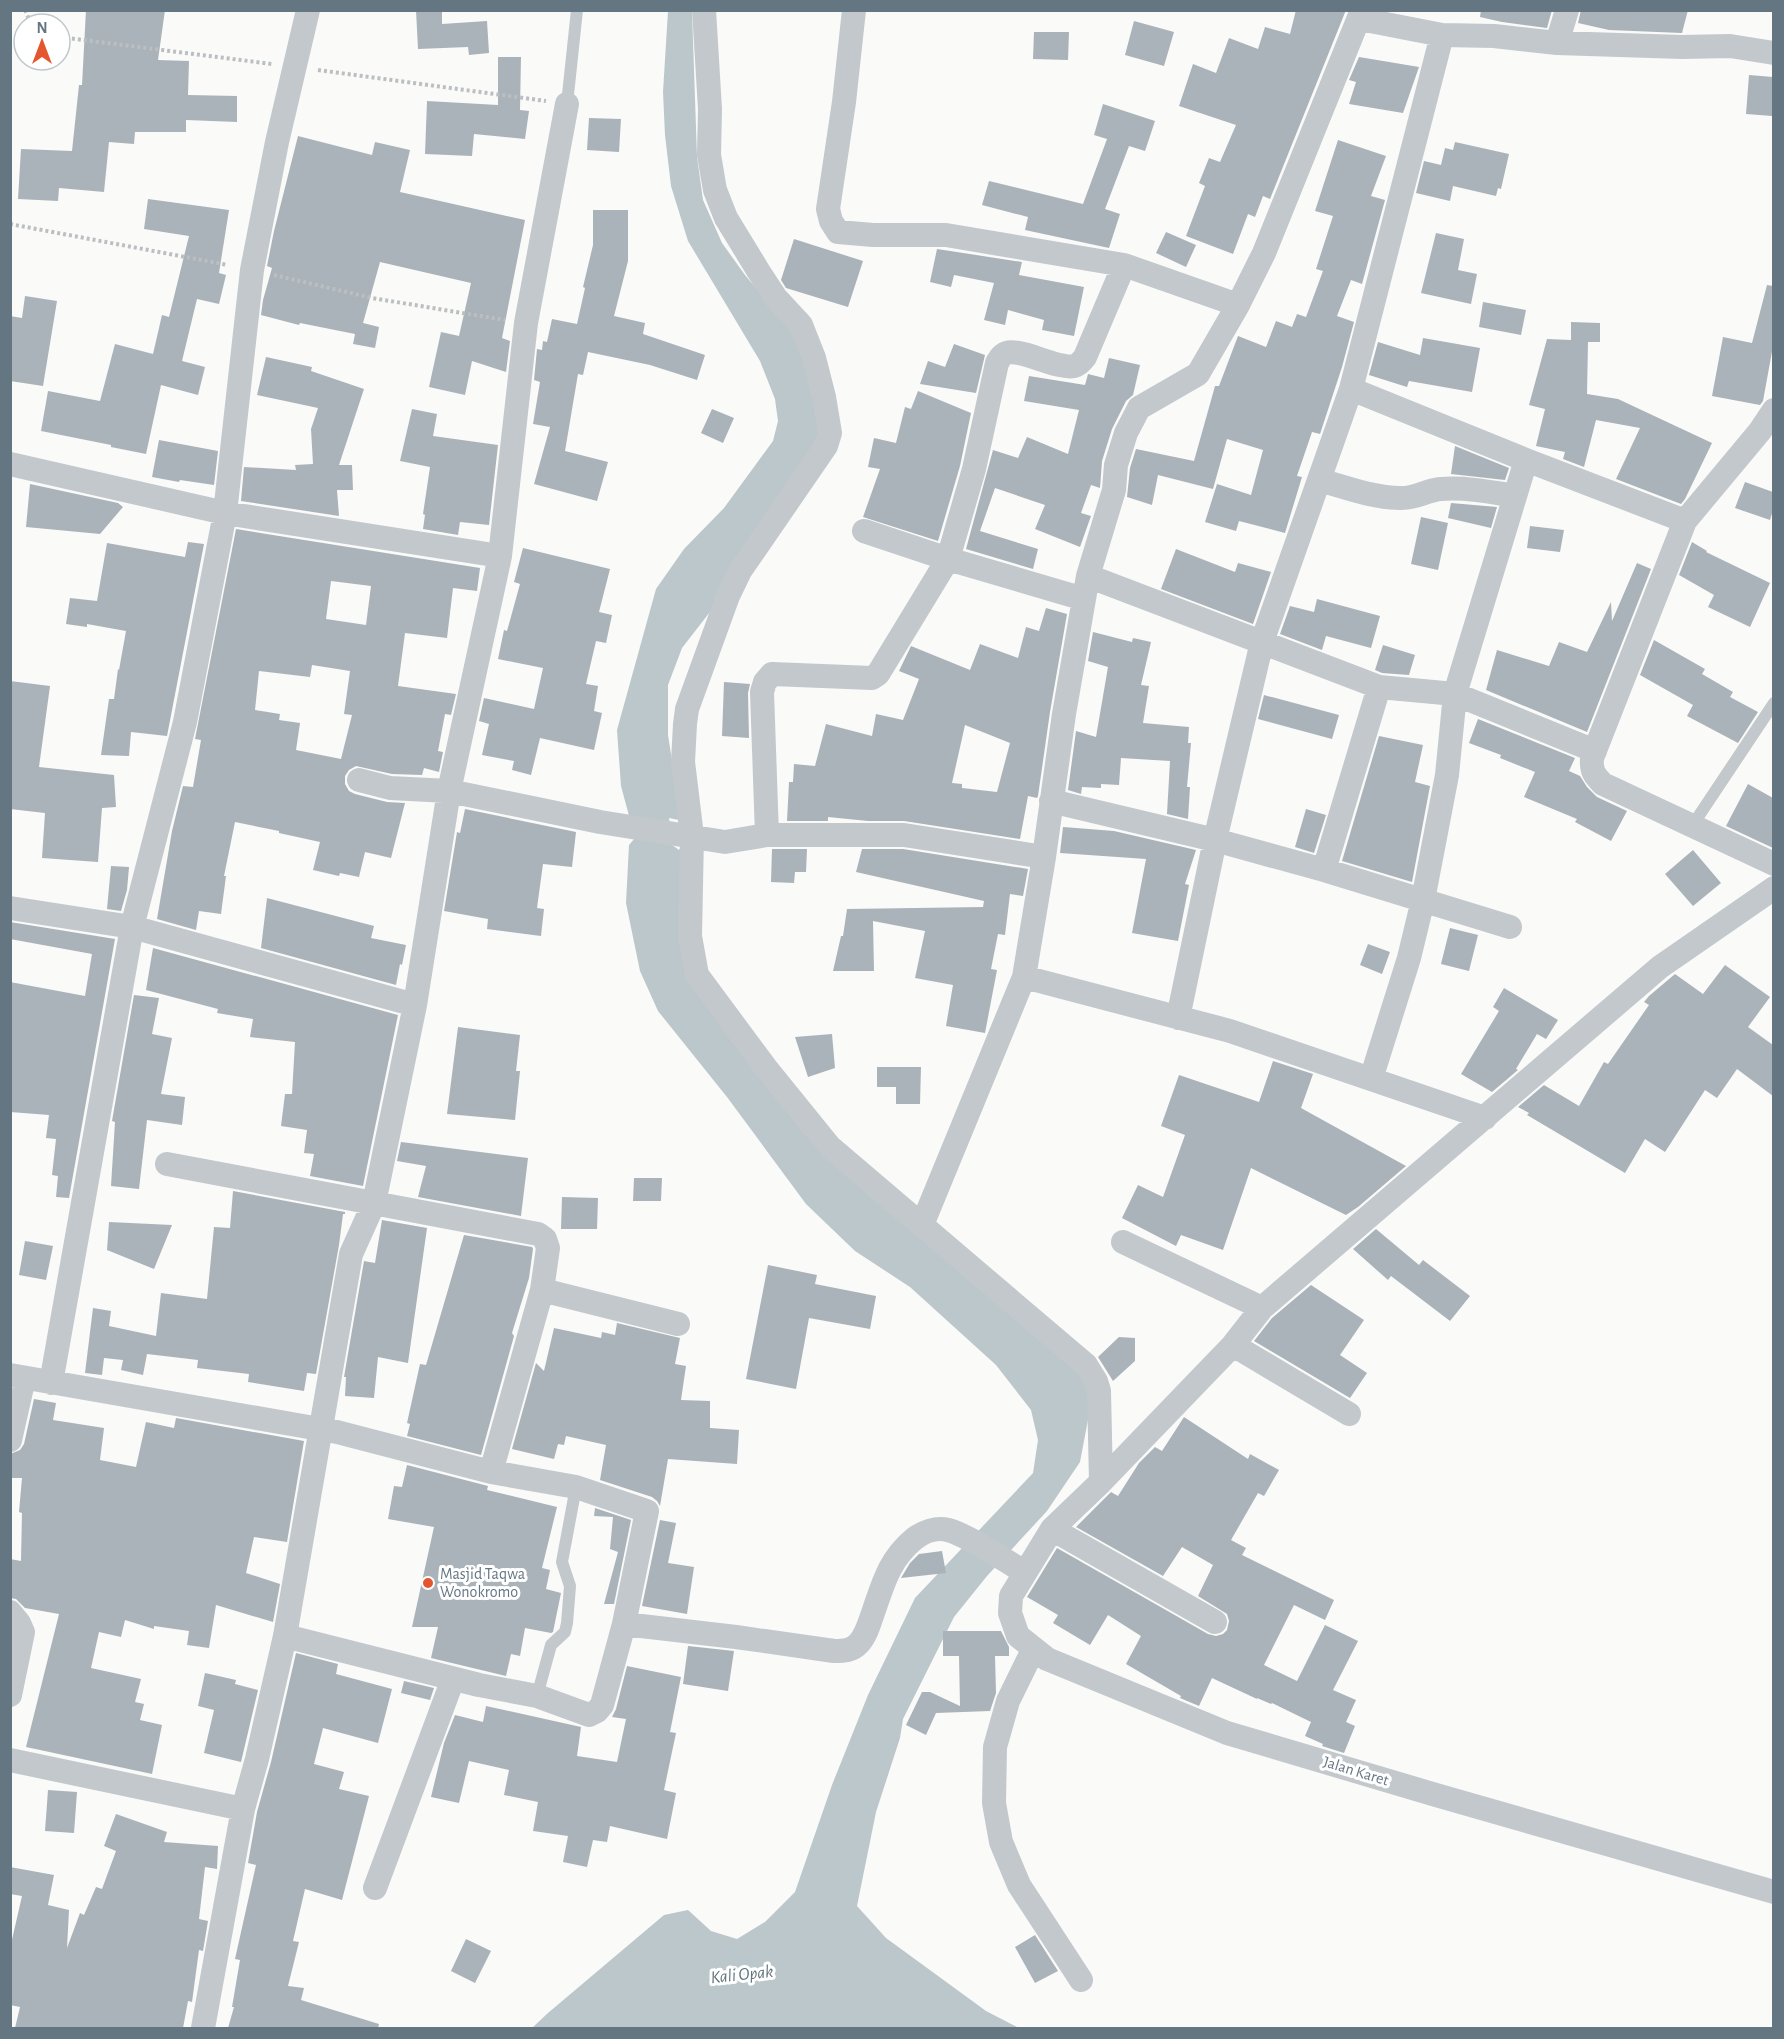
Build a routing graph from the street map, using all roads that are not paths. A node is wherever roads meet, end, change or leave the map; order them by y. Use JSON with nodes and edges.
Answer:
{"nodes":[{"id":1,"x":308,"y":10,"type":"edge"},
{"id":2,"x":577,"y":10,"type":"edge"},
{"id":3,"x":704,"y":10,"type":"edge"},
{"id":4,"x":854,"y":10,"type":"edge"},
{"id":5,"x":1567,"y":10,"type":"edge"},
{"id":6,"x":1361,"y":15,"type":"edge"},
{"id":7,"x":1442,"y":35,"type":"junction"},
{"id":8,"x":1557,"y":43,"type":"junction"},
{"id":9,"x":1773,"y":53,"type":"edge"},
{"id":10,"x":567,"y":104,"type":"joint"},
{"id":11,"x":1124,"y":265,"type":"junction"},
{"id":12,"x":1238,"y":305,"type":"junction"},
{"id":13,"x":1351,"y":389,"type":"junction"},
{"id":14,"x":1773,"y":410,"type":"edge"},
{"id":15,"x":1767,"y":434,"type":"edge"},
{"id":16,"x":1526,"y":460,"type":"junction"},
{"id":17,"x":10,"y":464,"type":"edge"},
{"id":18,"x":1319,"y":480,"type":"junction"},
{"id":19,"x":1515,"y":496,"type":"junction"},
{"id":20,"x":225,"y":513,"type":"junction"},
{"id":21,"x":1685,"y":521,"type":"junction"},
{"id":22,"x":864,"y":531,"type":"dead end"},
{"id":23,"x":500,"y":556,"type":"junction"},
{"id":24,"x":948,"y":559,"type":"junction"},
{"id":25,"x":1086,"y":587,"type":"junction"},
{"id":26,"x":1262,"y":642,"type":"junction"},
{"id":27,"x":1379,"y":687,"type":"junction"},
{"id":28,"x":1455,"y":694,"type":"junction"},
{"id":29,"x":1773,"y":703,"type":"edge"},
{"id":30,"x":1595,"y":751,"type":"junction"},
{"id":31,"x":359,"y":780,"type":"dead end"},
{"id":32,"x":449,"y":791,"type":"junction"},
{"id":33,"x":1051,"y":801,"type":"junction"},
{"id":34,"x":1692,"y":826,"type":"junction"},
{"id":35,"x":684,"y":835,"type":"junction"},
{"id":36,"x":767,"y":835,"type":"junction"},
{"id":37,"x":1215,"y":840,"type":"junction"},
{"id":38,"x":1044,"y":857,"type":"junction"},
{"id":39,"x":1773,"y":864,"type":"edge"},
{"id":40,"x":1324,"y":870,"type":"junction"},
{"id":41,"x":1773,"y":888,"type":"edge"},
{"id":42,"x":1423,"y":900,"type":"junction"},
{"id":43,"x":10,"y":908,"type":"edge"},
{"id":44,"x":132,"y":927,"type":"junction"},
{"id":45,"x":1510,"y":927,"type":"dead end"},
{"id":46,"x":1024,"y":977,"type":"junction"},
{"id":47,"x":415,"y":1005,"type":"junction"},
{"id":48,"x":1178,"y":1018,"type":"junction"},
{"id":49,"x":1371,"y":1079,"type":"junction"},
{"id":50,"x":1485,"y":1118,"type":"junction"},
{"id":51,"x":167,"y":1164,"type":"dead end"},
{"id":52,"x":374,"y":1203,"type":"junction"},
{"id":53,"x":922,"y":1225,"type":"junction"},
{"id":54,"x":1123,"y":1242,"type":"dead end"},
{"id":55,"x":542,"y":1290,"type":"junction"},
{"id":56,"x":1262,"y":1308,"type":"junction"},
{"id":57,"x":678,"y":1324,"type":"dead end"},
{"id":58,"x":1233,"y":1345,"type":"junction"},
{"id":59,"x":17,"y":1377,"type":"edge"},
{"id":60,"x":51,"y":1383,"type":"junction"},
{"id":61,"x":1349,"y":1414,"type":"dead end"},
{"id":62,"x":320,"y":1428,"type":"junction"},
{"id":63,"x":10,"y":1440,"type":"edge"},
{"id":64,"x":491,"y":1472,"type":"junction"},
{"id":65,"x":1101,"y":1482,"type":"junction"},
{"id":66,"x":576,"y":1487,"type":"junction"},
{"id":67,"x":1052,"y":1529,"type":"junction"},
{"id":68,"x":1024,"y":1572,"type":"junction"},
{"id":69,"x":10,"y":1612,"type":"edge"},
{"id":70,"x":1215,"y":1622,"type":"dead end"},
{"id":71,"x":624,"y":1624,"type":"junction"},
{"id":72,"x":285,"y":1636,"type":"junction"},
{"id":73,"x":1033,"y":1650,"type":"junction"},
{"id":74,"x":453,"y":1679,"type":"junction"},
{"id":75,"x":10,"y":1695,"type":"edge"},
{"id":76,"x":537,"y":1696,"type":"junction"},
{"id":77,"x":10,"y":1760,"type":"edge"},
{"id":78,"x":243,"y":1809,"type":"junction"},
{"id":79,"x":375,"y":1888,"type":"dead end"},
{"id":80,"x":1773,"y":1892,"type":"edge"},
{"id":81,"x":1081,"y":1980,"type":"dead end"},
{"id":82,"x":203,"y":2028,"type":"edge"}],
"edges":[{"from":1,"to":20,"type":"street"},
{"from":2,"to":10,"type":"lane"},
{"from":3,"to":35,"type":"street"},
{"from":4,"to":11,"type":"street"},
{"from":5,"to":8,"type":"street"},
{"from":6,"to":7,"type":"street"},
{"from":6,"to":12,"type":"street"},
{"from":7,"to":8,"type":"street"},
{"from":7,"to":13,"type":"street"},
{"from":8,"to":9,"type":"street"},
{"from":10,"to":23,"type":"street"},
{"from":11,"to":12,"type":"street"},
{"from":11,"to":24,"type":"street"},
{"from":12,"to":25,"type":"street"},
{"from":13,"to":16,"type":"street"},
{"from":13,"to":18,"type":"street"},
{"from":14,"to":15,"type":"street"},
{"from":15,"to":21,"type":"street"},
{"from":16,"to":19,"type":"street"},
{"from":16,"to":21,"type":"street"},
{"from":17,"to":20,"type":"street"},
{"from":18,"to":19,"type":"street"},
{"from":18,"to":26,"type":"street"},
{"from":19,"to":28,"type":"street"},
{"from":20,"to":23,"type":"street"},
{"from":20,"to":44,"type":"street"},
{"from":21,"to":30,"type":"street"},
{"from":22,"to":24,"type":"street"},
{"from":23,"to":32,"type":"street"},
{"from":24,"to":25,"type":"street"},
{"from":24,"to":36,"type":"street"},
{"from":25,"to":26,"type":"street"},
{"from":25,"to":33,"type":"street"},
{"from":26,"to":27,"type":"street"},
{"from":26,"to":37,"type":"street"},
{"from":27,"to":28,"type":"street"},
{"from":27,"to":40,"type":"street"},
{"from":28,"to":30,"type":"street"},
{"from":28,"to":42,"type":"street"},
{"from":29,"to":34,"type":"lane"},
{"from":30,"to":34,"type":"street"},
{"from":31,"to":32,"type":"street"},
{"from":32,"to":35,"type":"street"},
{"from":32,"to":47,"type":"street"},
{"from":33,"to":37,"type":"street"},
{"from":33,"to":38,"type":"street"},
{"from":34,"to":39,"type":"street"},
{"from":35,"to":36,"type":"street"},
{"from":35,"to":53,"type":"street"},
{"from":36,"to":38,"type":"street"},
{"from":37,"to":40,"type":"street"},
{"from":37,"to":48,"type":"street"},
{"from":38,"to":46,"type":"street"},
{"from":40,"to":42,"type":"street"},
{"from":41,"to":50,"type":"street","name":"Jalan Karet"},
{"from":42,"to":45,"type":"street"},
{"from":42,"to":49,"type":"street"},
{"from":43,"to":44,"type":"street"},
{"from":44,"to":47,"type":"street"},
{"from":44,"to":60,"type":"street"},
{"from":46,"to":48,"type":"street"},
{"from":46,"to":53,"type":"street"},
{"from":47,"to":52,"type":"street"},
{"from":48,"to":49,"type":"street"},
{"from":49,"to":50,"type":"street"},
{"from":50,"to":56,"type":"street","name":"Jalan Karet"},
{"from":51,"to":52,"type":"street"},
{"from":52,"to":55,"type":"street"},
{"from":52,"to":62,"type":"street"},
{"from":53,"to":65,"type":"street"},
{"from":54,"to":56,"type":"street"},
{"from":55,"to":57,"type":"street"},
{"from":55,"to":64,"type":"street"},
{"from":56,"to":58,"type":"street","name":"Jalan Karet"},
{"from":58,"to":61,"type":"street"},
{"from":58,"to":65,"type":"street","name":"Jalan Karet"},
{"from":59,"to":60,"type":"street"},
{"from":59,"to":63,"type":"street"},
{"from":60,"to":62,"type":"street"},
{"from":62,"to":64,"type":"street"},
{"from":62,"to":72,"type":"street"},
{"from":64,"to":66,"type":"street"},
{"from":65,"to":67,"type":"street","name":"Jalan Karet"},
{"from":66,"to":71,"type":"street"},
{"from":66,"to":76,"type":"lane"},
{"from":67,"to":68,"type":"street","name":"Jalan Karet"},
{"from":67,"to":70,"type":"street"},
{"from":68,"to":71,"type":"street"},
{"from":68,"to":73,"type":"street","name":"Jalan Karet"},
{"from":69,"to":75,"type":"street"},
{"from":71,"to":76,"type":"street"},
{"from":72,"to":74,"type":"street"},
{"from":72,"to":78,"type":"street"},
{"from":73,"to":80,"type":"street","name":"Jalan Karet"},
{"from":73,"to":81,"type":"street"},
{"from":74,"to":76,"type":"street"},
{"from":74,"to":79,"type":"street"},
{"from":77,"to":78,"type":"street"},
{"from":78,"to":82,"type":"street"}]}
